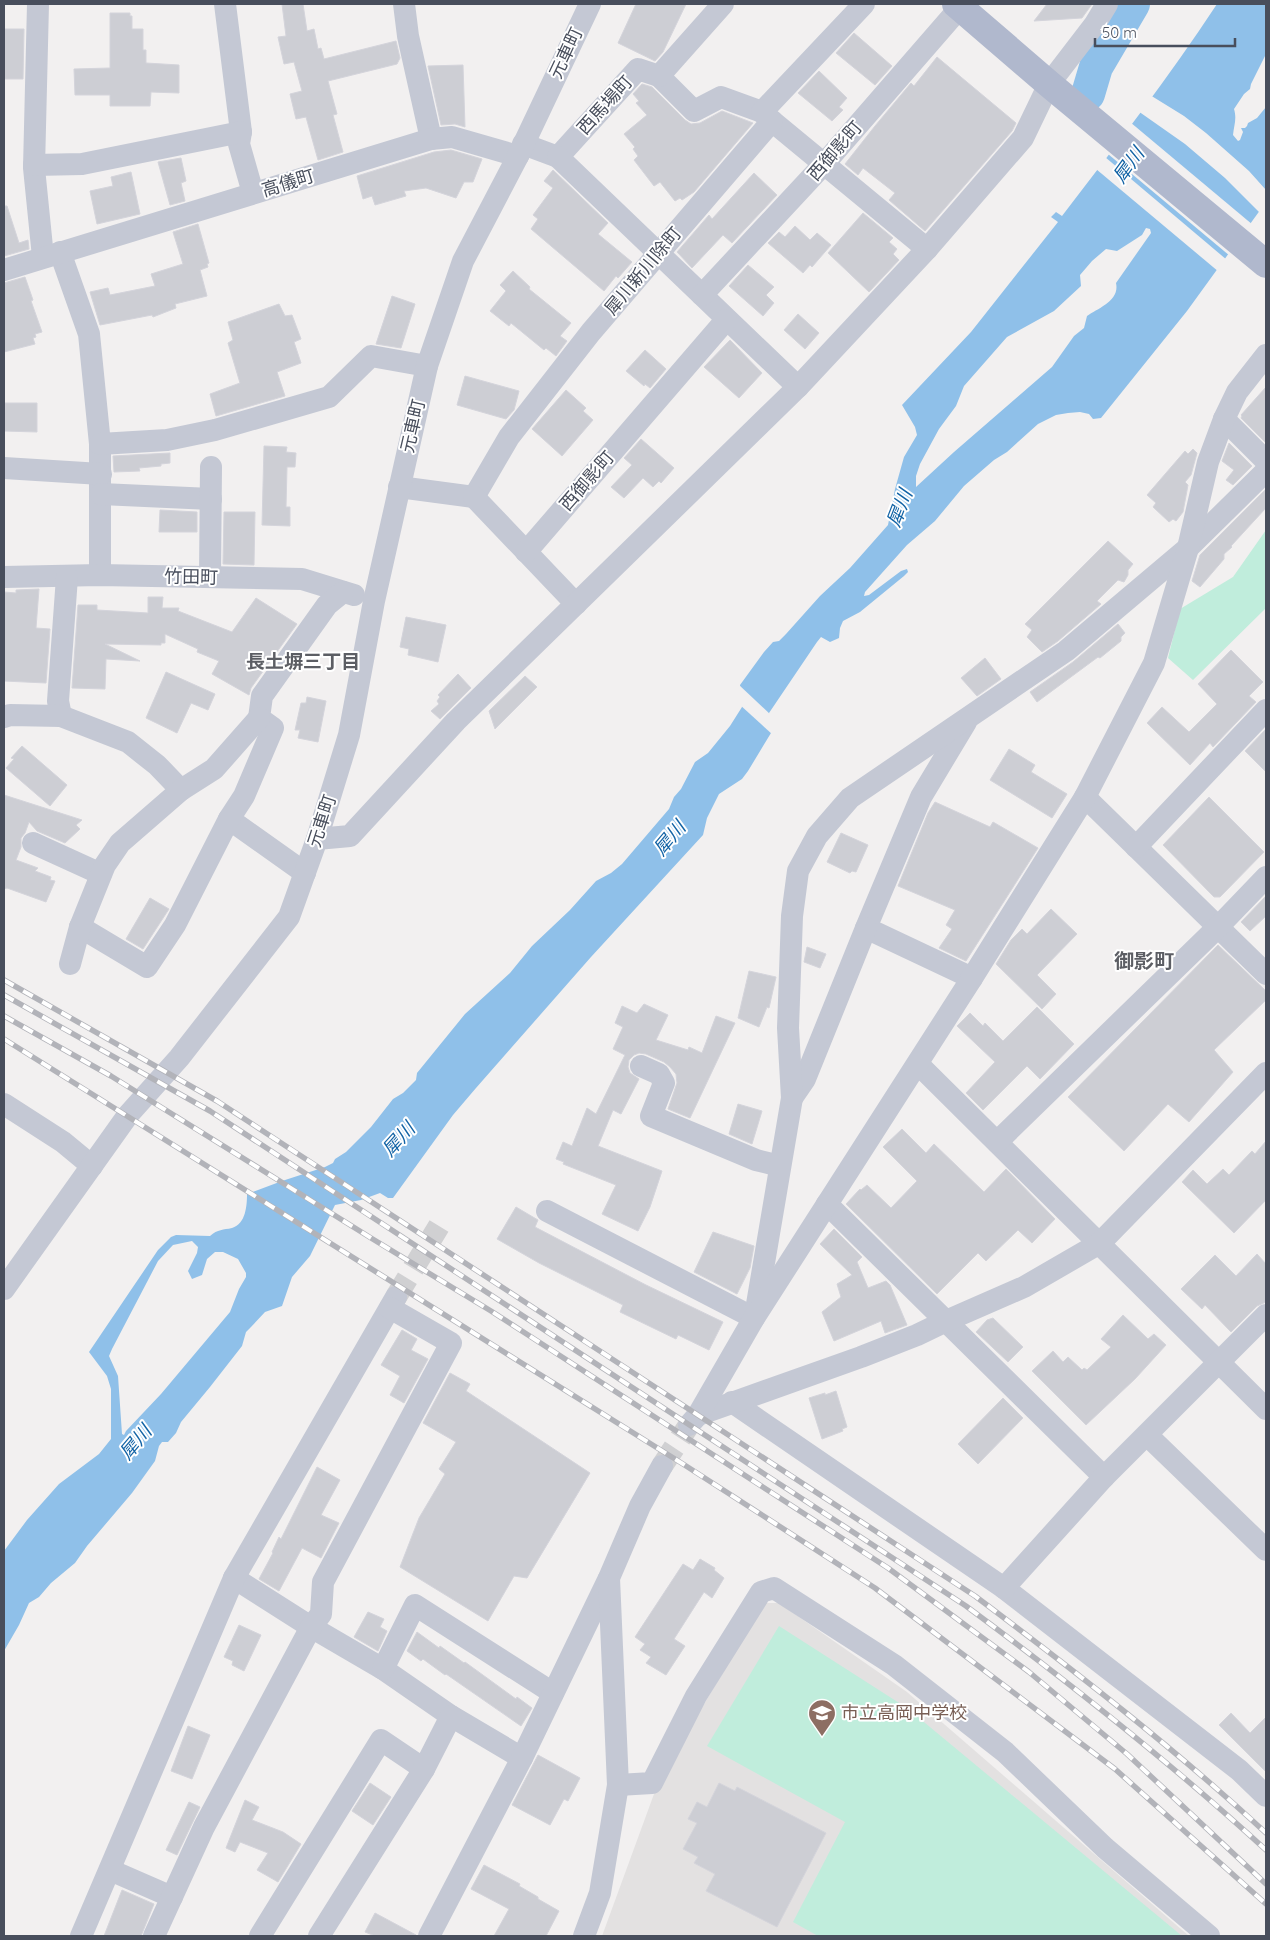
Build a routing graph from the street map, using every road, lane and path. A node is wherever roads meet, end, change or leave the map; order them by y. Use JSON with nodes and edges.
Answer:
{"nodes":[{"id":1,"x":38,"y":4,"type":"edge"},
{"id":2,"x":226,"y":4,"type":"edge"},
{"id":3,"x":404,"y":4,"type":"edge"},
{"id":4,"x":590,"y":4,"type":"edge"},
{"id":5,"x":723,"y":4,"type":"edge"},
{"id":6,"x":864,"y":4,"type":"edge"},
{"id":7,"x":1107,"y":4,"type":"edge"},
{"id":8,"x":960,"y":5,"type":"edge"},
{"id":9,"x":658,"y":76,"type":"junction"},
{"id":10,"x":1056,"y":89,"type":"junction"},
{"id":11,"x":767,"y":117,"type":"junction"},
{"id":12,"x":241,"y":132,"type":"junction"},
{"id":13,"x":431,"y":138,"type":"junction"},
{"id":14,"x":521,"y":150,"type":"junction"},
{"id":15,"x":558,"y":157,"type":"junction"},
{"id":16,"x":824,"y":164,"type":"junction"},
{"id":17,"x":34,"y":165,"type":"junction"},
{"id":18,"x":253,"y":193,"type":"junction"},
{"id":19,"x":927,"y":249,"type":"junction"},
{"id":20,"x":658,"y":253,"type":"junction"},
{"id":21,"x":51,"y":255,"type":"junction"},
{"id":22,"x":1266,"y":264,"type":"edge"},
{"id":23,"x":4,"y":270,"type":"edge"},
{"id":24,"x":702,"y":295,"type":"junction"},
{"id":25,"x":726,"y":320,"type":"junction"},
{"id":26,"x":1266,"y":354,"type":"edge"},
{"id":27,"x":427,"y":366,"type":"junction"},
{"id":28,"x":798,"y":387,"type":"junction"},
{"id":29,"x":1224,"y":419,"type":"junction"},
{"id":30,"x":100,"y":444,"type":"junction"},
{"id":31,"x":1266,"y":461,"type":"edge"},
{"id":32,"x":211,"y":467,"type":"dead end"},
{"id":33,"x":4,"y":468,"type":"edge"},
{"id":34,"x":1266,"y":471,"type":"edge"},
{"id":35,"x":101,"y":484,"type":"junction"},
{"id":36,"x":399,"y":487,"type":"junction"},
{"id":37,"x":474,"y":497,"type":"junction"},
{"id":38,"x":211,"y":499,"type":"junction"},
{"id":39,"x":1188,"y":548,"type":"junction"},
{"id":40,"x":526,"y":552,"type":"junction"},
{"id":41,"x":100,"y":575,"type":"junction"},
{"id":42,"x":4,"y":577,"type":"edge"},
{"id":43,"x":67,"y":577,"type":"junction"},
{"id":44,"x":210,"y":577,"type":"junction"},
{"id":45,"x":344,"y":592,"type":"junction"},
{"id":46,"x":374,"y":601,"type":"junction"},
{"id":47,"x":576,"y":604,"type":"junction"},
{"id":48,"x":1266,"y":710,"type":"edge"},
{"id":49,"x":60,"y":716,"type":"junction"},
{"id":50,"x":970,"y":716,"type":"junction"},
{"id":51,"x":4,"y":717,"type":"edge"},
{"id":52,"x":259,"y":718,"type":"junction"},
{"id":53,"x":181,"y":790,"type":"junction"},
{"id":54,"x":1086,"y":797,"type":"junction"},
{"id":55,"x":229,"y":819,"type":"junction"},
{"id":56,"x":317,"y":839,"type":"junction"},
{"id":57,"x":33,"y":843,"type":"dead end"},
{"id":58,"x":1136,"y":847,"type":"junction"},
{"id":59,"x":305,"y":873,"type":"junction"},
{"id":60,"x":101,"y":874,"type":"junction"},
{"id":61,"x":1266,"y":877,"type":"edge"},
{"id":62,"x":80,"y":927,"type":"junction"},
{"id":63,"x":1218,"y":927,"type":"junction"},
{"id":64,"x":866,"y":928,"type":"junction"},
{"id":65,"x":70,"y":964,"type":"dead end"},
{"id":66,"x":1266,"y":974,"type":"edge"},
{"id":67,"x":972,"y":978,"type":"junction"},
{"id":68,"x":918,"y":1064,"type":"junction"},
{"id":69,"x":641,"y":1066,"type":"dead end"},
{"id":70,"x":1266,"y":1073,"type":"edge"},
{"id":71,"x":792,"y":1098,"type":"junction"},
{"id":72,"x":4,"y":1104,"type":"edge"},
{"id":73,"x":997,"y":1142,"type":"junction"},
{"id":74,"x":92,"y":1166,"type":"junction"},
{"id":75,"x":780,"y":1166,"type":"junction"},
{"id":76,"x":828,"y":1204,"type":"junction"},
{"id":77,"x":547,"y":1211,"type":"dead end"},
{"id":78,"x":1100,"y":1243,"type":"junction"},
{"id":79,"x":4,"y":1289,"type":"edge"},
{"id":80,"x":1266,"y":1315,"type":"edge"},
{"id":81,"x":754,"y":1318,"type":"junction"},
{"id":82,"x":946,"y":1321,"type":"junction"},
{"id":83,"x":1220,"y":1362,"type":"junction"},
{"id":84,"x":732,"y":1402,"type":"junction"},
{"id":85,"x":1266,"y":1409,"type":"edge"},
{"id":86,"x":1147,"y":1435,"type":"junction"},
{"id":87,"x":662,"y":1466,"type":"tunnel mouth"},
{"id":88,"x":1104,"y":1477,"type":"junction"},
{"id":89,"x":1266,"y":1550,"type":"edge"},
{"id":90,"x":234,"y":1578,"type":"junction"},
{"id":91,"x":609,"y":1578,"type":"junction"},
{"id":92,"x":1004,"y":1588,"type":"junction"},
{"id":93,"x":311,"y":1627,"type":"junction"},
{"id":94,"x":383,"y":1669,"type":"junction"},
{"id":95,"x":553,"y":1693,"type":"junction"},
{"id":96,"x":451,"y":1716,"type":"junction"},
{"id":97,"x":522,"y":1758,"type":"junction"},
{"id":98,"x":424,"y":1769,"type":"junction"},
{"id":99,"x":618,"y":1785,"type":"junction"},
{"id":100,"x":1264,"y":1789,"type":"edge"},
{"id":101,"x":110,"y":1870,"type":"junction"},
{"id":102,"x":172,"y":1897,"type":"junction"},
{"id":103,"x":81,"y":1936,"type":"edge"},
{"id":104,"x":154,"y":1936,"type":"edge"},
{"id":105,"x":260,"y":1936,"type":"edge"},
{"id":106,"x":319,"y":1936,"type":"edge"},
{"id":107,"x":429,"y":1936,"type":"edge"},
{"id":108,"x":584,"y":1936,"type":"edge"},
{"id":109,"x":1209,"y":1936,"type":"edge"}],
"edges":[{"from":1,"to":17,"type":"street"},
{"from":2,"to":12,"type":"street"},
{"from":3,"to":13,"type":"street"},
{"from":4,"to":14,"type":"street","name":"元車町"},
{"from":5,"to":9,"type":"street","name":"西馬場町"},
{"from":6,"to":11,"type":"street","name":"犀川新川除町"},
{"from":7,"to":10,"type":"street"},
{"from":8,"to":10,"type":"main road"},
{"from":8,"to":16,"type":"street","name":"西御影町"},
{"from":9,"to":11,"type":"street"},
{"from":9,"to":15,"type":"street","name":"西馬場町"},
{"from":10,"to":19,"type":"street"},
{"from":10,"to":22,"type":"main road"},
{"from":11,"to":16,"type":"street"},
{"from":11,"to":20,"type":"street","name":"犀川新川除町"},
{"from":12,"to":17,"type":"street"},
{"from":12,"to":18,"type":"street"},
{"from":13,"to":14,"type":"street","name":"高儀町"},
{"from":13,"to":18,"type":"street","name":"高儀町"},
{"from":14,"to":15,"type":"street"},
{"from":14,"to":27,"type":"street","name":"元車町"},
{"from":15,"to":20,"type":"street"},
{"from":16,"to":19,"type":"street"},
{"from":16,"to":24,"type":"street","name":"西御影町"},
{"from":17,"to":21,"type":"street"},
{"from":18,"to":21,"type":"street","name":"高儀町"},
{"from":19,"to":28,"type":"street"},
{"from":20,"to":24,"type":"street"},
{"from":20,"to":37,"type":"street","name":"犀川新川除町"},
{"from":21,"to":23,"type":"street","name":"高儀町"},
{"from":21,"to":30,"type":"street"},
{"from":24,"to":25,"type":"street"},
{"from":25,"to":28,"type":"street"},
{"from":25,"to":40,"type":"street","name":"西御影町"},
{"from":26,"to":29,"type":"street"},
{"from":27,"to":30,"type":"street"},
{"from":27,"to":36,"type":"street","name":"元車町"},
{"from":28,"to":47,"type":"street"},
{"from":29,"to":31,"type":"street"},
{"from":29,"to":39,"type":"street"},
{"from":30,"to":35,"type":"street"},
{"from":32,"to":38,"type":"street"},
{"from":33,"to":35,"type":"street"},
{"from":34,"to":39,"type":"street"},
{"from":35,"to":38,"type":"street"},
{"from":35,"to":41,"type":"street"},
{"from":36,"to":37,"type":"street"},
{"from":36,"to":46,"type":"street","name":"元車町"},
{"from":37,"to":40,"type":"street"},
{"from":38,"to":44,"type":"street"},
{"from":39,"to":50,"type":"street"},
{"from":39,"to":54,"type":"street"},
{"from":40,"to":47,"type":"street"},
{"from":41,"to":43,"type":"street","name":"竹田町"},
{"from":41,"to":44,"type":"street","name":"竹田町"},
{"from":42,"to":43,"type":"street","name":"竹田町"},
{"from":43,"to":49,"type":"street"},
{"from":44,"to":45,"type":"street","name":"竹田町"},
{"from":45,"to":46,"type":"street","name":"竹田町"},
{"from":45,"to":52,"type":"street"},
{"from":46,"to":56,"type":"street","name":"元車町"},
{"from":47,"to":56,"type":"street"},
{"from":48,"to":58,"type":"street"},
{"from":49,"to":51,"type":"street"},
{"from":49,"to":53,"type":"street"},
{"from":50,"to":64,"type":"street"},
{"from":50,"to":71,"type":"street"},
{"from":52,"to":53,"type":"street"},
{"from":52,"to":55,"type":"street"},
{"from":53,"to":60,"type":"street"},
{"from":54,"to":58,"type":"street"},
{"from":54,"to":67,"type":"street"},
{"from":55,"to":59,"type":"street"},
{"from":55,"to":62,"type":"street"},
{"from":56,"to":59,"type":"street","name":"元車町"},
{"from":57,"to":60,"type":"street"},
{"from":58,"to":63,"type":"street"},
{"from":59,"to":74,"type":"street","name":"元車町"},
{"from":60,"to":62,"type":"street"},
{"from":61,"to":63,"type":"street"},
{"from":62,"to":65,"type":"street"},
{"from":63,"to":66,"type":"street"},
{"from":63,"to":73,"type":"street"},
{"from":64,"to":67,"type":"street"},
{"from":64,"to":71,"type":"street"},
{"from":67,"to":68,"type":"street"},
{"from":68,"to":73,"type":"street"},
{"from":68,"to":76,"type":"street"},
{"from":69,"to":75,"type":"street"},
{"from":70,"to":78,"type":"street"},
{"from":71,"to":75,"type":"street"},
{"from":72,"to":74,"type":"street"},
{"from":73,"to":78,"type":"street"},
{"from":74,"to":79,"type":"street","name":"元車町"},
{"from":75,"to":81,"type":"street"},
{"from":76,"to":81,"type":"street"},
{"from":76,"to":82,"type":"street"},
{"from":77,"to":81,"type":"street"},
{"from":78,"to":82,"type":"street"},
{"from":78,"to":83,"type":"street"},
{"from":80,"to":83,"type":"street"},
{"from":81,"to":84,"type":"street"},
{"from":82,"to":84,"type":"street"},
{"from":82,"to":88,"type":"street"},
{"from":83,"to":85,"type":"street"},
{"from":83,"to":86,"type":"street"},
{"from":84,"to":92,"type":"street"},
{"from":86,"to":88,"type":"street"},
{"from":86,"to":89,"type":"street"},
{"from":87,"to":91,"type":"street"},
{"from":88,"to":92,"type":"street"},
{"from":90,"to":93,"type":"street"},
{"from":90,"to":93,"type":"street"},
{"from":90,"to":101,"type":"street"},
{"from":91,"to":95,"type":"street"},
{"from":91,"to":99,"type":"street"},
{"from":92,"to":100,"type":"street"},
{"from":93,"to":94,"type":"street"},
{"from":93,"to":102,"type":"street"},
{"from":94,"to":95,"type":"street"},
{"from":94,"to":96,"type":"street"},
{"from":95,"to":97,"type":"street"},
{"from":96,"to":97,"type":"street"},
{"from":96,"to":98,"type":"street"},
{"from":97,"to":107,"type":"street"},
{"from":98,"to":105,"type":"street"},
{"from":98,"to":106,"type":"street"},
{"from":99,"to":108,"type":"street"},
{"from":99,"to":109,"type":"street"},
{"from":101,"to":102,"type":"street"},
{"from":101,"to":103,"type":"street"},
{"from":102,"to":104,"type":"street"}]}
